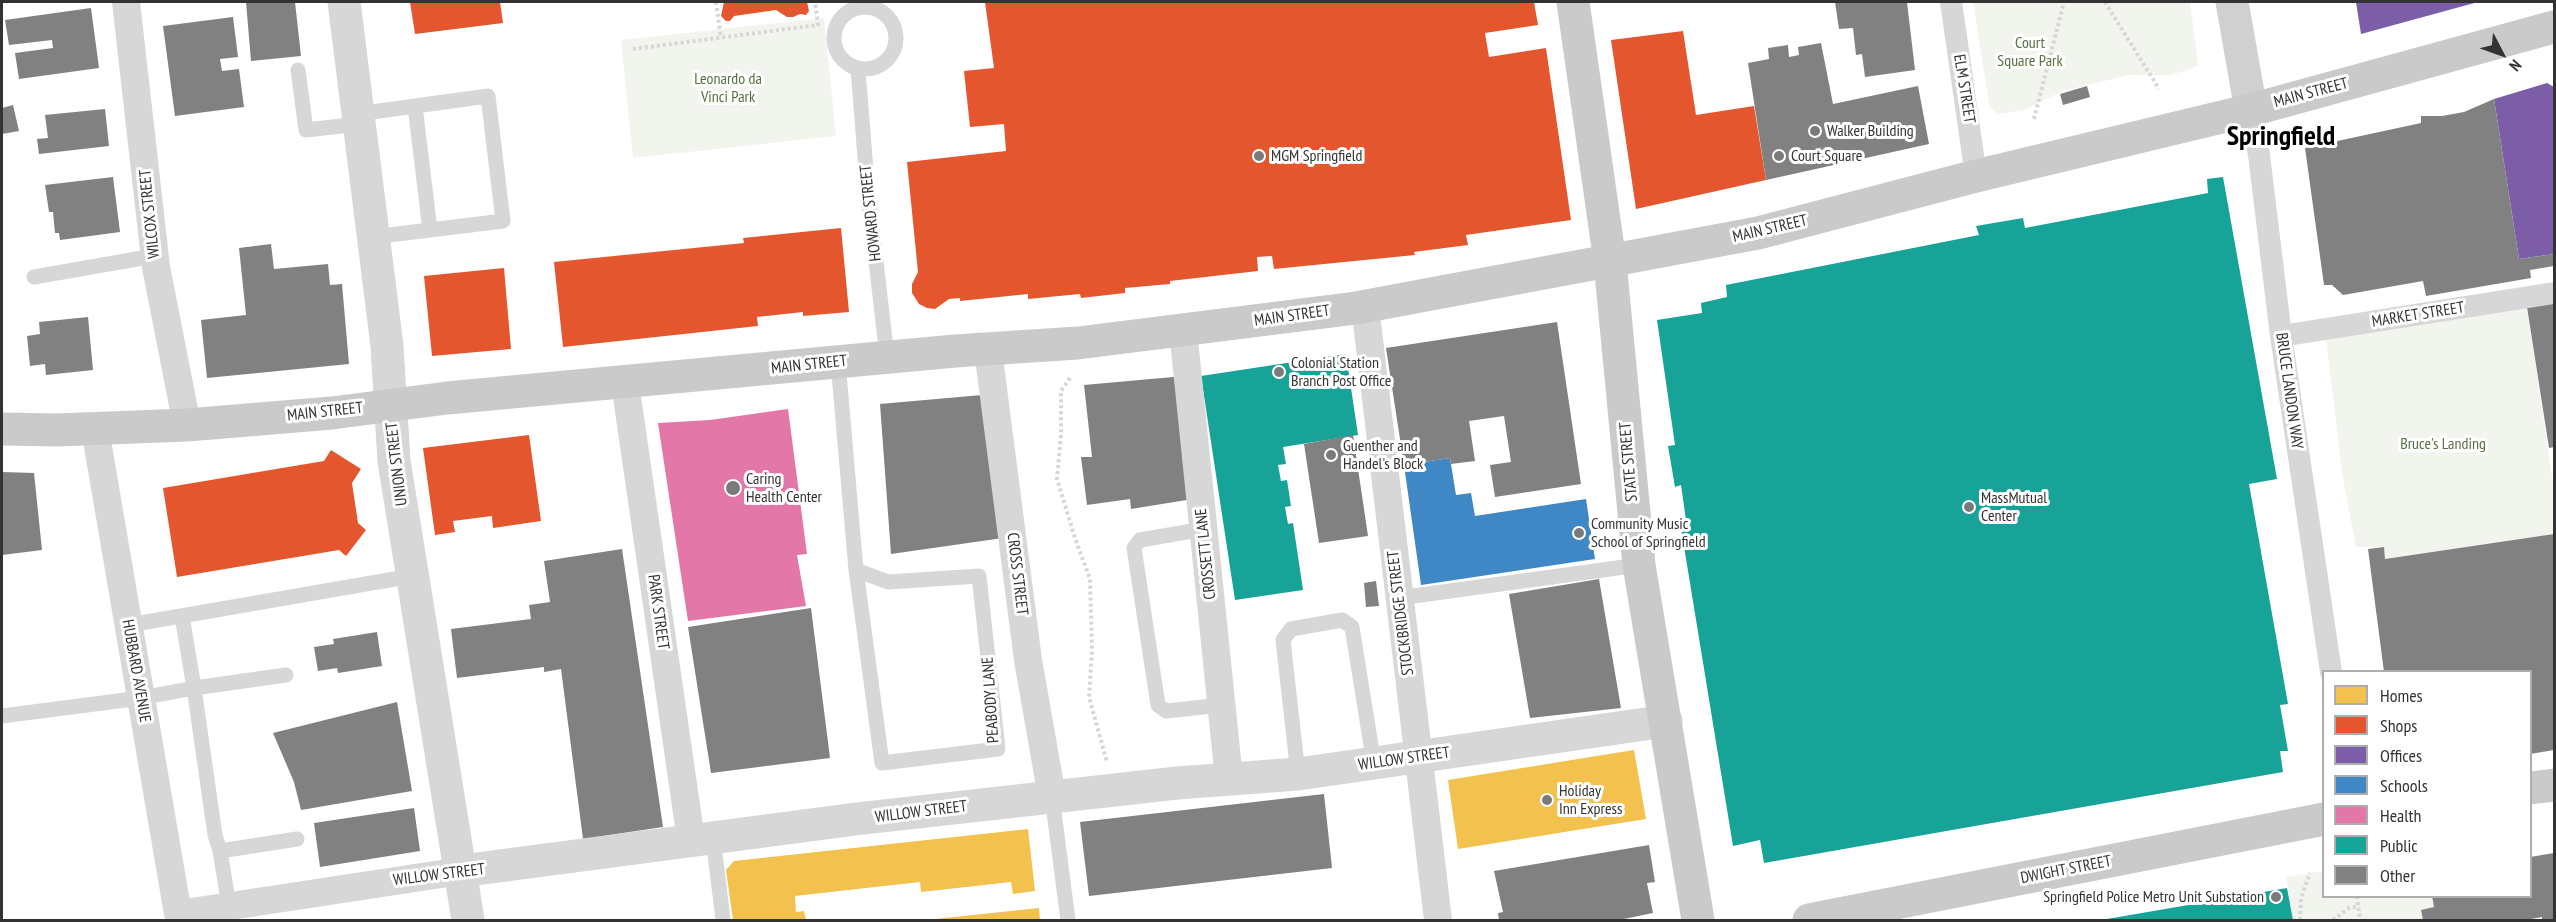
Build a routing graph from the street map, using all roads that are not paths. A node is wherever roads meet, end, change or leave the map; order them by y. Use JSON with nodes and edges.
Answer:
{"nodes":[{"id":1,"x":126,"y":2,"type":"edge"},
{"id":2,"x":343,"y":2,"type":"edge"},
{"id":3,"x":1573,"y":2,"type":"edge"},
{"id":4,"x":1951,"y":2,"type":"edge"},
{"id":5,"x":2232,"y":2,"type":"edge"},
{"id":6,"x":2554,"y":27,"type":"edge"},
{"id":7,"x":858,"y":69,"type":"junction"},
{"id":8,"x":298,"y":70,"type":"dead end"},
{"id":9,"x":415,"y":106,"type":"junction"},
{"id":10,"x":2251,"y":110,"type":"junction"},
{"id":11,"x":358,"y":119,"type":"junction"},
{"id":12,"x":1976,"y":176,"type":"junction"},
{"id":13,"x":430,"y":230,"type":"junction"},
{"id":14,"x":373,"y":237,"type":"junction"},
{"id":15,"x":154,"y":256,"type":"junction"},
{"id":16,"x":1610,"y":262,"type":"junction"},
{"id":17,"x":34,"y":277,"type":"dead end"},
{"id":18,"x":2554,"y":293,"type":"edge"},
{"id":19,"x":1365,"y":306,"type":"junction"},
{"id":20,"x":1183,"y":330,"type":"junction"},
{"id":21,"x":2281,"y":336,"type":"junction"},
{"id":22,"x":988,"y":350,"type":"junction"},
{"id":23,"x":887,"y":357,"type":"junction"},
{"id":24,"x":838,"y":362,"type":"junction"},
{"id":25,"x":625,"y":383,"type":"junction"},
{"id":26,"x":390,"y":405,"type":"junction"},
{"id":27,"x":187,"y":425,"type":"junction"},
{"id":28,"x":2,"y":429,"type":"edge"},
{"id":29,"x":95,"y":429,"type":"junction"},
{"id":30,"x":1204,"y":529,"type":"junction"},
{"id":31,"x":1639,"y":565,"type":"junction"},
{"id":32,"x":856,"y":570,"type":"junction"},
{"id":33,"x":412,"y":576,"type":"junction"},
{"id":34,"x":1399,"y":598,"type":"junction"},
{"id":35,"x":182,"y":616,"type":"junction"},
{"id":36,"x":129,"y":625,"type":"junction"},
{"id":37,"x":2331,"y":670,"type":"edge"},
{"id":38,"x":286,"y":675,"type":"dead end"},
{"id":39,"x":194,"y":688,"type":"junction"},
{"id":40,"x":141,"y":698,"type":"junction"},
{"id":41,"x":1222,"y":705,"type":"junction"},
{"id":42,"x":2,"y":716,"type":"edge"},
{"id":43,"x":1666,"y":721,"type":"junction"},
{"id":44,"x":1417,"y":758,"type":"junction"},
{"id":45,"x":1374,"y":764,"type":"junction"},
{"id":46,"x":1298,"y":774,"type":"junction"},
{"id":47,"x":1229,"y":778,"type":"junction"},
{"id":48,"x":2554,"y":785,"type":"edge"},
{"id":49,"x":2532,"y":788,"type":"edge"},
{"id":50,"x":1052,"y":797,"type":"junction"},
{"id":51,"x":2322,"y":819,"type":"edge"},
{"id":52,"x":297,"y":839,"type":"dead end"},
{"id":53,"x":702,"y":839,"type":"junction"},
{"id":54,"x":220,"y":851,"type":"junction"},
{"id":55,"x":461,"y":871,"type":"junction"},
{"id":56,"x":229,"y":906,"type":"junction"},
{"id":57,"x":178,"y":914,"type":"joint"},
{"id":58,"x":468,"y":921,"type":"edge"},
{"id":59,"x":723,"y":921,"type":"edge"},
{"id":60,"x":1068,"y":921,"type":"edge"},
{"id":61,"x":1438,"y":921,"type":"edge"},
{"id":62,"x":1698,"y":921,"type":"edge"},
{"id":63,"x":1809,"y":921,"type":"edge"}],
"edges":[{"from":1,"to":15,"type":"street","name":"WILCOX STREET"},
{"from":2,"to":11,"type":"street","name":"UNION STREET"},
{"from":3,"to":16,"type":"main road","name":"STATE STREET"},
{"from":4,"to":12,"type":"street","name":"ELM STREET"},
{"from":5,"to":10,"type":"main road"},
{"from":6,"to":10,"type":"main road","name":"MAIN STREET"},
{"from":7,"to":7,"type":"lane"},
{"from":7,"to":23,"type":"lane","name":"HOWARD STREET"},
{"from":8,"to":11,"type":"lane"},
{"from":9,"to":11,"type":"lane"},
{"from":9,"to":13,"type":"lane"},
{"from":9,"to":13,"type":"lane"},
{"from":10,"to":12,"type":"main road","name":"MAIN STREET"},
{"from":10,"to":21,"type":"street","name":"BRUCE LANDON WAY"},
{"from":11,"to":14,"type":"street","name":"UNION STREET"},
{"from":12,"to":16,"type":"main road","name":"MAIN STREET"},
{"from":13,"to":14,"type":"lane"},
{"from":14,"to":26,"type":"street","name":"UNION STREET"},
{"from":15,"to":17,"type":"lane"},
{"from":15,"to":27,"type":"street","name":"WILCOX STREET"},
{"from":16,"to":19,"type":"main road","name":"MAIN STREET"},
{"from":16,"to":31,"type":"main road","name":"STATE STREET"},
{"from":18,"to":21,"type":"street","name":"MARKET STREET"},
{"from":19,"to":20,"type":"main road","name":"MAIN STREET"},
{"from":19,"to":34,"type":"street","name":"STOCKBRIDGE STREET"},
{"from":20,"to":22,"type":"main road","name":"MAIN STREET"},
{"from":20,"to":30,"type":"street","name":"CROSSETT LANE"},
{"from":21,"to":37,"type":"street","name":"BRUCE LANDON WAY"},
{"from":22,"to":23,"type":"main road","name":"MAIN STREET"},
{"from":22,"to":50,"type":"street","name":"CROSS STREET"},
{"from":23,"to":24,"type":"main road","name":"MAIN STREET"},
{"from":24,"to":25,"type":"main road","name":"MAIN STREET"},
{"from":24,"to":32,"type":"lane","name":"PEABODY LANE"},
{"from":25,"to":26,"type":"main road","name":"MAIN STREET"},
{"from":25,"to":53,"type":"street","name":"PARK STREET"},
{"from":26,"to":27,"type":"main road","name":"MAIN STREET"},
{"from":26,"to":33,"type":"street","name":"UNION STREET"},
{"from":27,"to":29,"type":"main road","name":"MAIN STREET"},
{"from":28,"to":29,"type":"main road","name":"MAIN STREET"},
{"from":29,"to":36,"type":"street","name":"HUBBARD AVENUE"},
{"from":30,"to":41,"type":"street","name":"CROSSETT LANE"},
{"from":30,"to":41,"type":"lane"},
{"from":31,"to":34,"type":"lane"},
{"from":31,"to":43,"type":"main road","name":"STATE STREET"},
{"from":32,"to":32,"type":"lane","name":"PEABODY LANE"},
{"from":33,"to":35,"type":"lane"},
{"from":33,"to":55,"type":"street","name":"UNION STREET"},
{"from":34,"to":44,"type":"street","name":"STOCKBRIDGE STREET"},
{"from":35,"to":36,"type":"lane"},
{"from":35,"to":39,"type":"lane"},
{"from":36,"to":40,"type":"street","name":"HUBBARD AVENUE"},
{"from":38,"to":39,"type":"lane"},
{"from":39,"to":40,"type":"lane"},
{"from":39,"to":54,"type":"lane"},
{"from":40,"to":42,"type":"lane"},
{"from":40,"to":57,"type":"street","name":"HUBBARD AVENUE"},
{"from":41,"to":47,"type":"street","name":"CROSSETT LANE"},
{"from":43,"to":44,"type":"street","name":"WILLOW STREET"},
{"from":43,"to":62,"type":"main road","name":"STATE STREET"},
{"from":44,"to":45,"type":"street","name":"WILLOW STREET"},
{"from":44,"to":61,"type":"street","name":"STOCKBRIDGE STREET"},
{"from":45,"to":46,"type":"street","name":"WILLOW STREET"},
{"from":45,"to":46,"type":"lane"},
{"from":46,"to":47,"type":"street","name":"WILLOW STREET"},
{"from":47,"to":50,"type":"street","name":"WILLOW STREET"},
{"from":48,"to":49,"type":"main road"},
{"from":50,"to":53,"type":"street","name":"WILLOW STREET"},
{"from":50,"to":60,"type":"lane"},
{"from":51,"to":63,"type":"main road","name":"DWIGHT STREET"},
{"from":52,"to":54,"type":"lane"},
{"from":53,"to":55,"type":"street","name":"WILLOW STREET"},
{"from":53,"to":59,"type":"lane"},
{"from":54,"to":56,"type":"lane"},
{"from":55,"to":56,"type":"street","name":"WILLOW STREET"},
{"from":55,"to":58,"type":"street","name":"UNION STREET"},
{"from":56,"to":57,"type":"street","name":"WILLOW STREET"}]}
